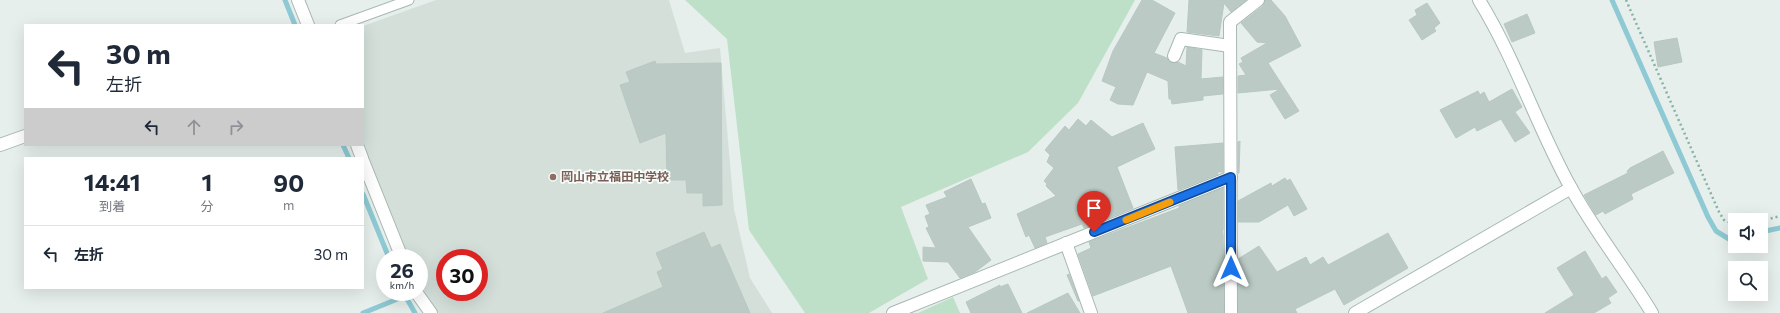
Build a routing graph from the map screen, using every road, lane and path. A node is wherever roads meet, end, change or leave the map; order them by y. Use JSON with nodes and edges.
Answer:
{"nodes":[{"id":1,"x":298,"y":0,"type":"edge"},
{"id":2,"x":409,"y":0,"type":"edge"},
{"id":3,"x":1258,"y":0,"type":"edge"},
{"id":4,"x":1479,"y":0,"type":"edge"},
{"id":5,"x":1626,"y":0,"type":"edge"},
{"id":6,"x":308,"y":24,"type":"edge"},
{"id":7,"x":343,"y":24,"type":"edge"},
{"id":8,"x":1230,"y":46,"type":"junction"},
{"id":9,"x":1174,"y":56,"type":"dead end"},
{"id":10,"x":24,"y":136,"type":"edge"},
{"id":11,"x":0,"y":145,"type":"edge"},
{"id":12,"x":357,"y":146,"type":"edge"},
{"id":13,"x":361,"y":157,"type":"edge"},
{"id":14,"x":364,"y":164,"type":"edge"},
{"id":15,"x":1231,"y":177,"type":"junction"},
{"id":16,"x":1571,"y":188,"type":"junction"},
{"id":17,"x":1780,"y":216,"type":"edge"},
{"id":18,"x":1768,"y":219,"type":"edge"},
{"id":19,"x":1728,"y":222,"type":"edge"},
{"id":20,"x":1066,"y":244,"type":"junction"},
{"id":21,"x":398,"y":249,"type":"edge"},
{"id":22,"x":422,"y":301,"type":"edge"},
{"id":23,"x":431,"y":313,"type":"edge"},
{"id":24,"x":893,"y":313,"type":"edge"},
{"id":25,"x":1091,"y":313,"type":"edge"},
{"id":26,"x":1231,"y":313,"type":"edge"},
{"id":27,"x":1355,"y":313,"type":"edge"},
{"id":28,"x":1652,"y":313,"type":"edge"}],
"edges":[{"from":1,"to":6,"type":"street"},
{"from":2,"to":7,"type":"lane"},
{"from":3,"to":8,"type":"street"},
{"from":4,"to":16,"type":"street"},
{"from":5,"to":19,"type":"path"},
{"from":8,"to":9,"type":"street"},
{"from":8,"to":15,"type":"street"},
{"from":10,"to":11,"type":"street"},
{"from":12,"to":13,"type":"street"},
{"from":14,"to":21,"type":"street"},
{"from":15,"to":20,"type":"street"},
{"from":15,"to":26,"type":"street"},
{"from":16,"to":27,"type":"street"},
{"from":16,"to":28,"type":"street"},
{"from":17,"to":18,"type":"path"},
{"from":20,"to":24,"type":"street"},
{"from":20,"to":25,"type":"street"},
{"from":22,"to":23,"type":"street"}]}
